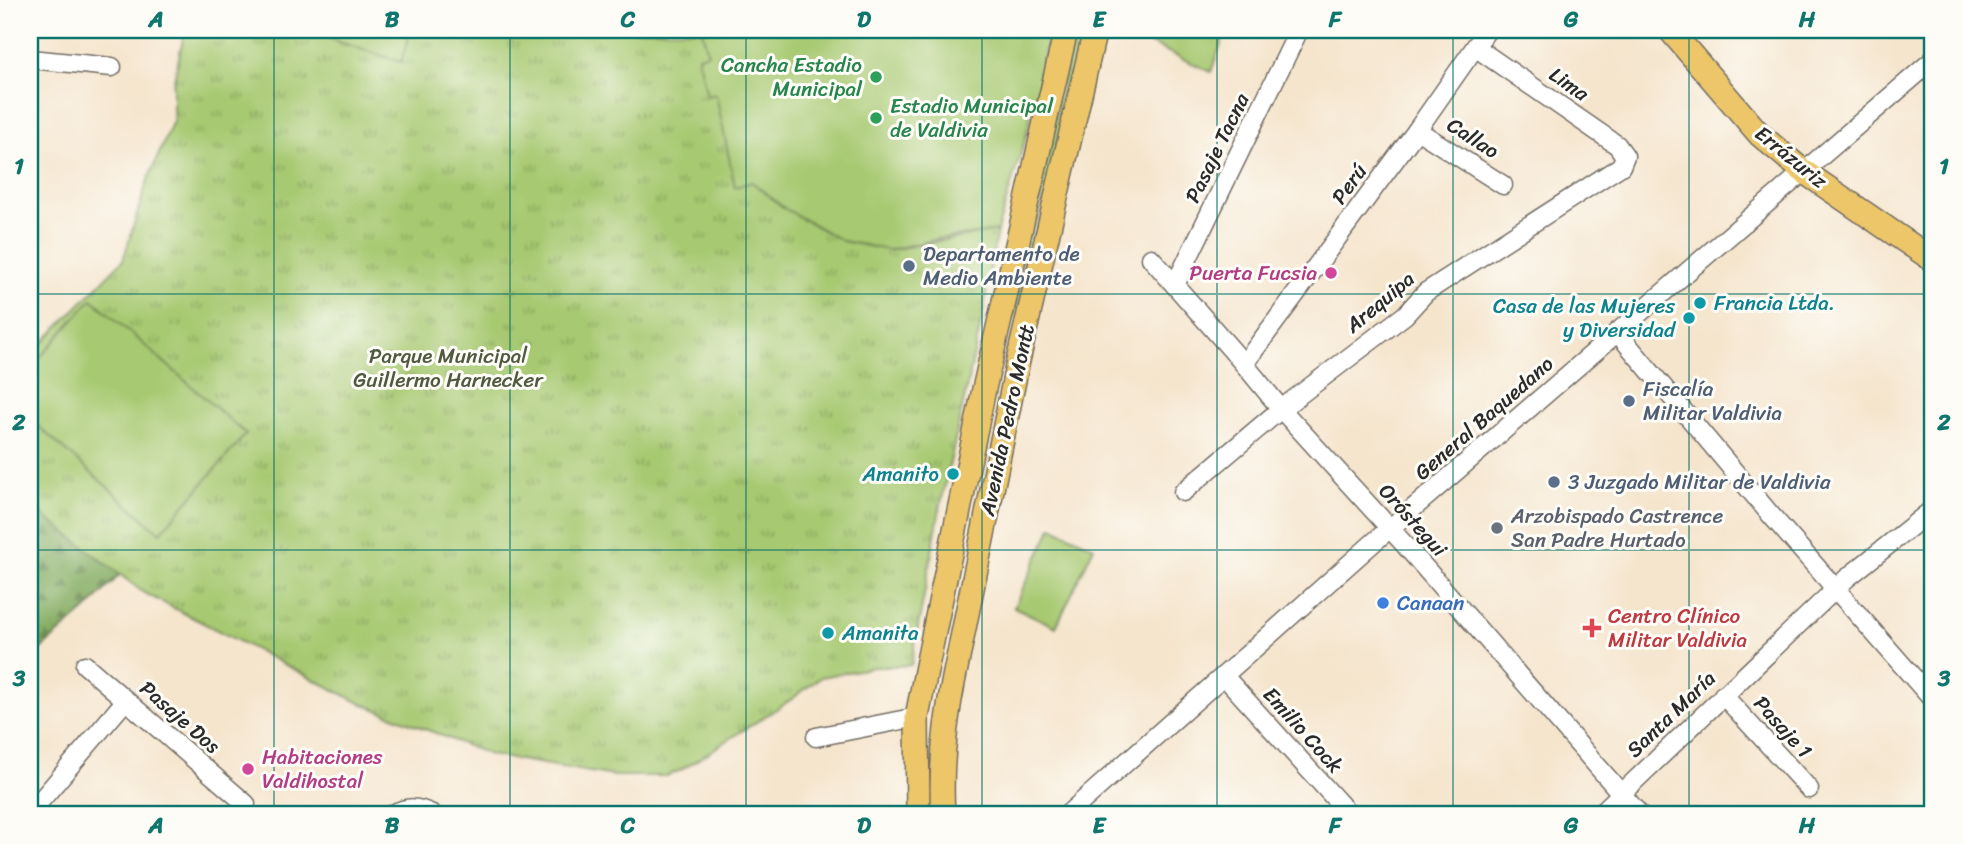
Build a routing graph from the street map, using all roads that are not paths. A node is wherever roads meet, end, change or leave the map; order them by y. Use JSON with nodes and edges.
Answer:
{"nodes":[{"id":1,"x":1066,"y":30,"type":"edge"},
{"id":2,"x":1095,"y":30,"type":"edge"},
{"id":3,"x":1296,"y":30,"type":"edge"},
{"id":4,"x":1487,"y":30,"type":"edge"},
{"id":5,"x":1670,"y":30,"type":"edge"},
{"id":6,"x":1475,"y":47,"type":"junction"},
{"id":7,"x":30,"y":59,"type":"edge"},
{"id":8,"x":1933,"y":60,"type":"edge"},
{"id":9,"x":112,"y":66,"type":"dead end"},
{"id":10,"x":1418,"y":130,"type":"junction"},
{"id":11,"x":1621,"y":166,"type":"joint"},
{"id":12,"x":1803,"y":171,"type":"junction"},
{"id":13,"x":1503,"y":185,"type":"dead end"},
{"id":14,"x":1151,"y":258,"type":"dead end"},
{"id":15,"x":1933,"y":260,"type":"edge"},
{"id":16,"x":1175,"y":285,"type":"junction"},
{"id":17,"x":1617,"y":332,"type":"junction"},
{"id":18,"x":992,"y":356,"type":"junction"},
{"id":19,"x":1018,"y":361,"type":"junction"},
{"id":20,"x":1244,"y":364,"type":"junction"},
{"id":21,"x":1281,"y":409,"type":"junction"},
{"id":22,"x":1183,"y":492,"type":"dead end"},
{"id":23,"x":1933,"y":509,"type":"edge"},
{"id":24,"x":1390,"y":529,"type":"junction"},
{"id":25,"x":1835,"y":588,"type":"junction"},
{"id":26,"x":85,"y":665,"type":"dead end"},
{"id":27,"x":1224,"y":676,"type":"junction"},
{"id":28,"x":1723,"y":695,"type":"junction"},
{"id":29,"x":126,"y":700,"type":"junction"},
{"id":30,"x":1933,"y":700,"type":"edge"},
{"id":31,"x":917,"y":717,"type":"junction"},
{"id":32,"x":817,"y":737,"type":"dead end"},
{"id":33,"x":1809,"y":789,"type":"dead end"},
{"id":34,"x":1622,"y":794,"type":"junction"},
{"id":35,"x":246,"y":804,"type":"dead end"},
{"id":36,"x":30,"y":813,"type":"edge"},
{"id":37,"x":944,"y":813,"type":"edge"},
{"id":38,"x":393,"y":814,"type":"edge"},
{"id":39,"x":432,"y":814,"type":"edge"},
{"id":40,"x":918,"y":814,"type":"edge"},
{"id":41,"x":1068,"y":814,"type":"edge"},
{"id":42,"x":1349,"y":814,"type":"edge"},
{"id":43,"x":1600,"y":814,"type":"edge"},
{"id":44,"x":1639,"y":814,"type":"edge"}],
"edges":[{"from":1,"to":18,"type":"main road","name":"Avenida Pedro Montt"},
{"from":2,"to":19,"type":"main road","name":"Avenida Pedro Montt"},
{"from":3,"to":16,"type":"street","name":"Pasaje Tacna"},
{"from":4,"to":6,"type":"street","name":"Perú"},
{"from":5,"to":12,"type":"main road","name":"Errázuriz"},
{"from":6,"to":10,"type":"street","name":"Perú"},
{"from":6,"to":11,"type":"street","name":"Lima"},
{"from":7,"to":9,"type":"street"},
{"from":8,"to":12,"type":"street","name":"General Baquedano"},
{"from":10,"to":13,"type":"street","name":"Callao"},
{"from":10,"to":20,"type":"street","name":"Perú"},
{"from":11,"to":21,"type":"street","name":"Arequipa"},
{"from":12,"to":15,"type":"main road","name":"Errázuriz"},
{"from":12,"to":17,"type":"street","name":"General Baquedano"},
{"from":14,"to":16,"type":"street","name":"Oróstegui"},
{"from":16,"to":20,"type":"street","name":"Oróstegui"},
{"from":17,"to":24,"type":"street","name":"General Baquedano"},
{"from":17,"to":25,"type":"street"},
{"from":18,"to":19,"type":"main road"},
{"from":18,"to":31,"type":"main road","name":"Avenida Pedro Montt"},
{"from":19,"to":37,"type":"main road","name":"Avenida Pedro Montt"},
{"from":20,"to":21,"type":"street","name":"Oróstegui"},
{"from":21,"to":22,"type":"street","name":"Arequipa"},
{"from":21,"to":24,"type":"street","name":"Oróstegui"},
{"from":23,"to":25,"type":"street","name":"Santa María"},
{"from":24,"to":27,"type":"street","name":"General Baquedano"},
{"from":24,"to":34,"type":"street","name":"Oróstegui"},
{"from":25,"to":28,"type":"street","name":"Santa María"},
{"from":25,"to":30,"type":"street"},
{"from":26,"to":29,"type":"street","name":"Pasaje Dos"},
{"from":27,"to":41,"type":"street","name":"General Baquedano"},
{"from":27,"to":42,"type":"street","name":"Emilio Cock"},
{"from":28,"to":33,"type":"street","name":"Pasaje 1"},
{"from":28,"to":34,"type":"street","name":"Santa María"},
{"from":29,"to":35,"type":"street","name":"Pasaje Dos"},
{"from":29,"to":36,"type":"street"},
{"from":31,"to":32,"type":"street"},
{"from":31,"to":40,"type":"main road","name":"Avenida Pedro Montt"},
{"from":34,"to":43,"type":"street","name":"Santa María"},
{"from":34,"to":44,"type":"street","name":"Oróstegui"},
{"from":38,"to":39,"type":"street"}]}
